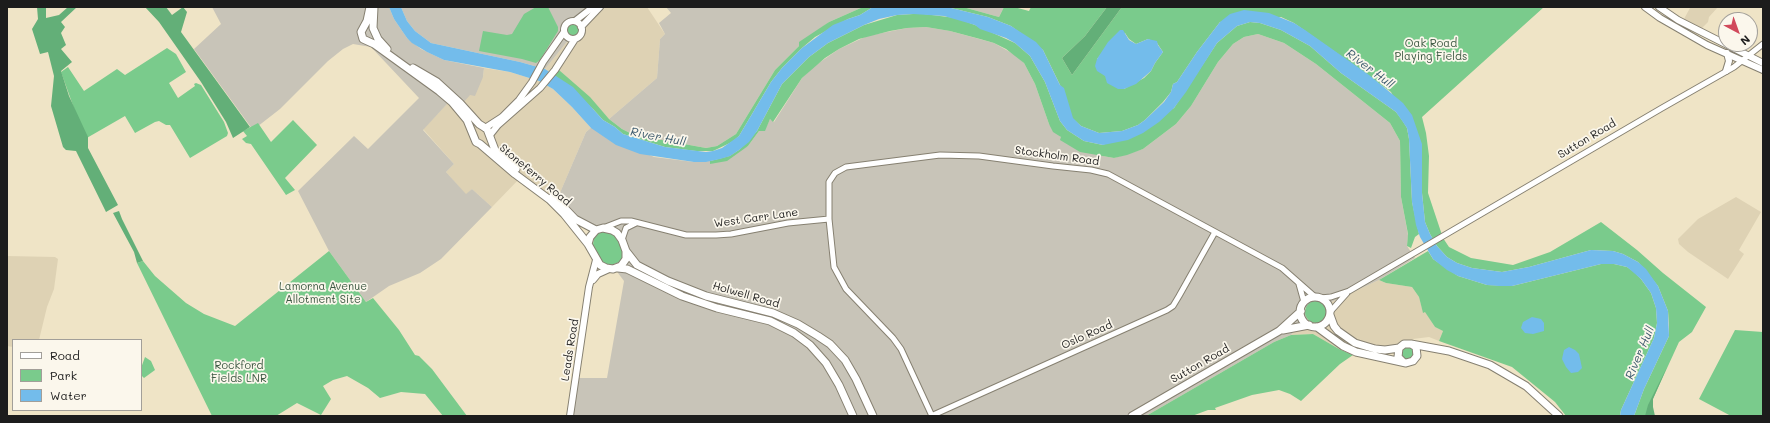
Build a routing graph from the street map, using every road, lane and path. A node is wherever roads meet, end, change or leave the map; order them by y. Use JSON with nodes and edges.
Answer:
{"nodes":[{"id":1,"x":370,"y":7,"type":"edge"},
{"id":2,"x":374,"y":7,"type":"edge"},
{"id":3,"x":593,"y":7,"type":"edge"},
{"id":4,"x":600,"y":7,"type":"edge"},
{"id":5,"x":1645,"y":7,"type":"edge"},
{"id":6,"x":1659,"y":7,"type":"edge"},
{"id":7,"x":575,"y":21,"type":"junction"},
{"id":8,"x":581,"y":27,"type":"junction"},
{"id":9,"x":363,"y":29,"type":"junction"},
{"id":10,"x":1698,"y":30,"type":"junction"},
{"id":11,"x":374,"y":32,"type":"junction"},
{"id":12,"x":564,"y":32,"type":"junction"},
{"id":13,"x":1695,"y":38,"type":"junction"},
{"id":14,"x":575,"y":39,"type":"junction"},
{"id":15,"x":368,"y":41,"type":"junction"},
{"id":16,"x":1763,"y":44,"type":"edge"},
{"id":17,"x":1727,"y":53,"type":"junction"},
{"id":18,"x":1750,"y":56,"type":"junction"},
{"id":19,"x":1744,"y":61,"type":"junction"},
{"id":20,"x":1763,"y":63,"type":"edge"},
{"id":21,"x":1763,"y":70,"type":"edge"},
{"id":22,"x":1726,"y":71,"type":"junction"},
{"id":23,"x":484,"y":128,"type":"junction"},
{"id":24,"x":473,"y":136,"type":"junction"},
{"id":25,"x":490,"y":137,"type":"junction"},
{"id":26,"x":480,"y":144,"type":"junction"},
{"id":27,"x":829,"y":219,"type":"junction"},
{"id":28,"x":639,"y":223,"type":"junction"},
{"id":29,"x":600,"y":229,"type":"junction"},
{"id":30,"x":1215,"y":232,"type":"junction"},
{"id":31,"x":622,"y":240,"type":"junction"},
{"id":32,"x":588,"y":244,"type":"junction"},
{"id":33,"x":626,"y":251,"type":"junction"},
{"id":34,"x":596,"y":260,"type":"junction"},
{"id":35,"x":618,"y":268,"type":"junction"},
{"id":36,"x":609,"y":269,"type":"junction"},
{"id":37,"x":1299,"y":283,"type":"junction"},
{"id":38,"x":590,"y":287,"type":"junction"},
{"id":39,"x":1349,"y":291,"type":"junction"},
{"id":40,"x":1318,"y":297,"type":"junction"},
{"id":41,"x":1304,"y":302,"type":"junction"},
{"id":42,"x":1301,"y":312,"type":"junction"},
{"id":43,"x":1330,"y":313,"type":"junction"},
{"id":44,"x":1309,"y":325,"type":"junction"},
{"id":45,"x":1317,"y":326,"type":"junction"},
{"id":46,"x":1278,"y":331,"type":"junction"},
{"id":47,"x":1411,"y":344,"type":"junction"},
{"id":48,"x":1399,"y":348,"type":"junction"},
{"id":49,"x":1432,"y":348,"type":"junction"},
{"id":50,"x":1417,"y":356,"type":"junction"},
{"id":51,"x":1403,"y":362,"type":"junction"},
{"id":52,"x":570,"y":416,"type":"edge"},
{"id":53,"x":853,"y":416,"type":"edge"},
{"id":54,"x":873,"y":416,"type":"edge"},
{"id":55,"x":932,"y":416,"type":"edge"},
{"id":56,"x":1132,"y":416,"type":"edge"},
{"id":57,"x":1559,"y":416,"type":"edge"}],
"edges":[{"from":1,"to":9,"type":"highway"},
{"from":2,"to":11,"type":"highway"},
{"from":3,"to":7,"type":"main road"},
{"from":4,"to":8,"type":"main road"},
{"from":5,"to":13,"type":"main road"},
{"from":6,"to":10,"type":"main road"},
{"from":7,"to":8,"type":"main road"},
{"from":7,"to":12,"type":"main road"},
{"from":8,"to":14,"type":"main road"},
{"from":9,"to":11,"type":"highway"},
{"from":9,"to":15,"type":"highway"},
{"from":10,"to":13,"type":"main road"},
{"from":10,"to":18,"type":"main road"},
{"from":11,"to":15,"type":"highway"},
{"from":11,"to":23,"type":"highway"},
{"from":12,"to":14,"type":"main road"},
{"from":12,"to":23,"type":"main road"},
{"from":13,"to":17,"type":"main road"},
{"from":14,"to":25,"type":"main road"},
{"from":15,"to":24,"type":"highway"},
{"from":16,"to":18,"type":"street","name":"Sutton Road"},
{"from":17,"to":19,"type":"main road"},
{"from":17,"to":22,"type":"main road"},
{"from":18,"to":19,"type":"street","name":"Sutton Road"},
{"from":18,"to":20,"type":"main road"},
{"from":19,"to":21,"type":"main road"},
{"from":19,"to":22,"type":"street","name":"Sutton Road"},
{"from":22,"to":39,"type":"street","name":"Sutton Road"},
{"from":23,"to":24,"type":"highway"},
{"from":23,"to":25,"type":"highway"},
{"from":24,"to":26,"type":"highway"},
{"from":25,"to":26,"type":"highway"},
{"from":25,"to":29,"type":"highway","name":"Stoneferry Road"},
{"from":26,"to":32,"type":"highway","name":"Stoneferry Road"},
{"from":27,"to":28,"type":"street","name":"West Carr Lane"},
{"from":27,"to":30,"type":"street","name":"Stockholm Road"},
{"from":27,"to":55,"type":"street","name":"Stockholm Road"},
{"from":28,"to":29,"type":"street","name":"West Carr Lane"},
{"from":28,"to":31,"type":"street"},
{"from":29,"to":31,"type":"highway"},
{"from":29,"to":32,"type":"highway"},
{"from":30,"to":37,"type":"street","name":"Stockholm Road"},
{"from":30,"to":55,"type":"street","name":"Oslo Road"},
{"from":31,"to":33,"type":"highway"},
{"from":32,"to":34,"type":"highway"},
{"from":33,"to":35,"type":"highway"},
{"from":33,"to":54,"type":"highway","name":"Holwell Road"},
{"from":34,"to":36,"type":"highway"},
{"from":34,"to":38,"type":"main road","name":"Leads Road"},
{"from":35,"to":36,"type":"highway"},
{"from":35,"to":53,"type":"highway","name":"Holwell Road"},
{"from":36,"to":38,"type":"main road"},
{"from":37,"to":40,"type":"street","name":"Stockholm Road"},
{"from":37,"to":41,"type":"street"},
{"from":38,"to":52,"type":"main road","name":"Leads Road"},
{"from":39,"to":40,"type":"street"},
{"from":39,"to":43,"type":"street"},
{"from":40,"to":41,"type":"highway"},
{"from":40,"to":43,"type":"highway"},
{"from":41,"to":42,"type":"highway"},
{"from":42,"to":44,"type":"highway"},
{"from":42,"to":46,"type":"highway"},
{"from":43,"to":45,"type":"highway"},
{"from":43,"to":48,"type":"highway"},
{"from":44,"to":45,"type":"highway"},
{"from":44,"to":46,"type":"highway"},
{"from":45,"to":51,"type":"highway"},
{"from":46,"to":56,"type":"highway","name":"Sutton Road"},
{"from":47,"to":48,"type":"highway"},
{"from":47,"to":49,"type":"highway"},
{"from":47,"to":50,"type":"highway"},
{"from":48,"to":51,"type":"highway"},
{"from":49,"to":50,"type":"highway"},
{"from":49,"to":57,"type":"highway"},
{"from":50,"to":51,"type":"highway"}]}
